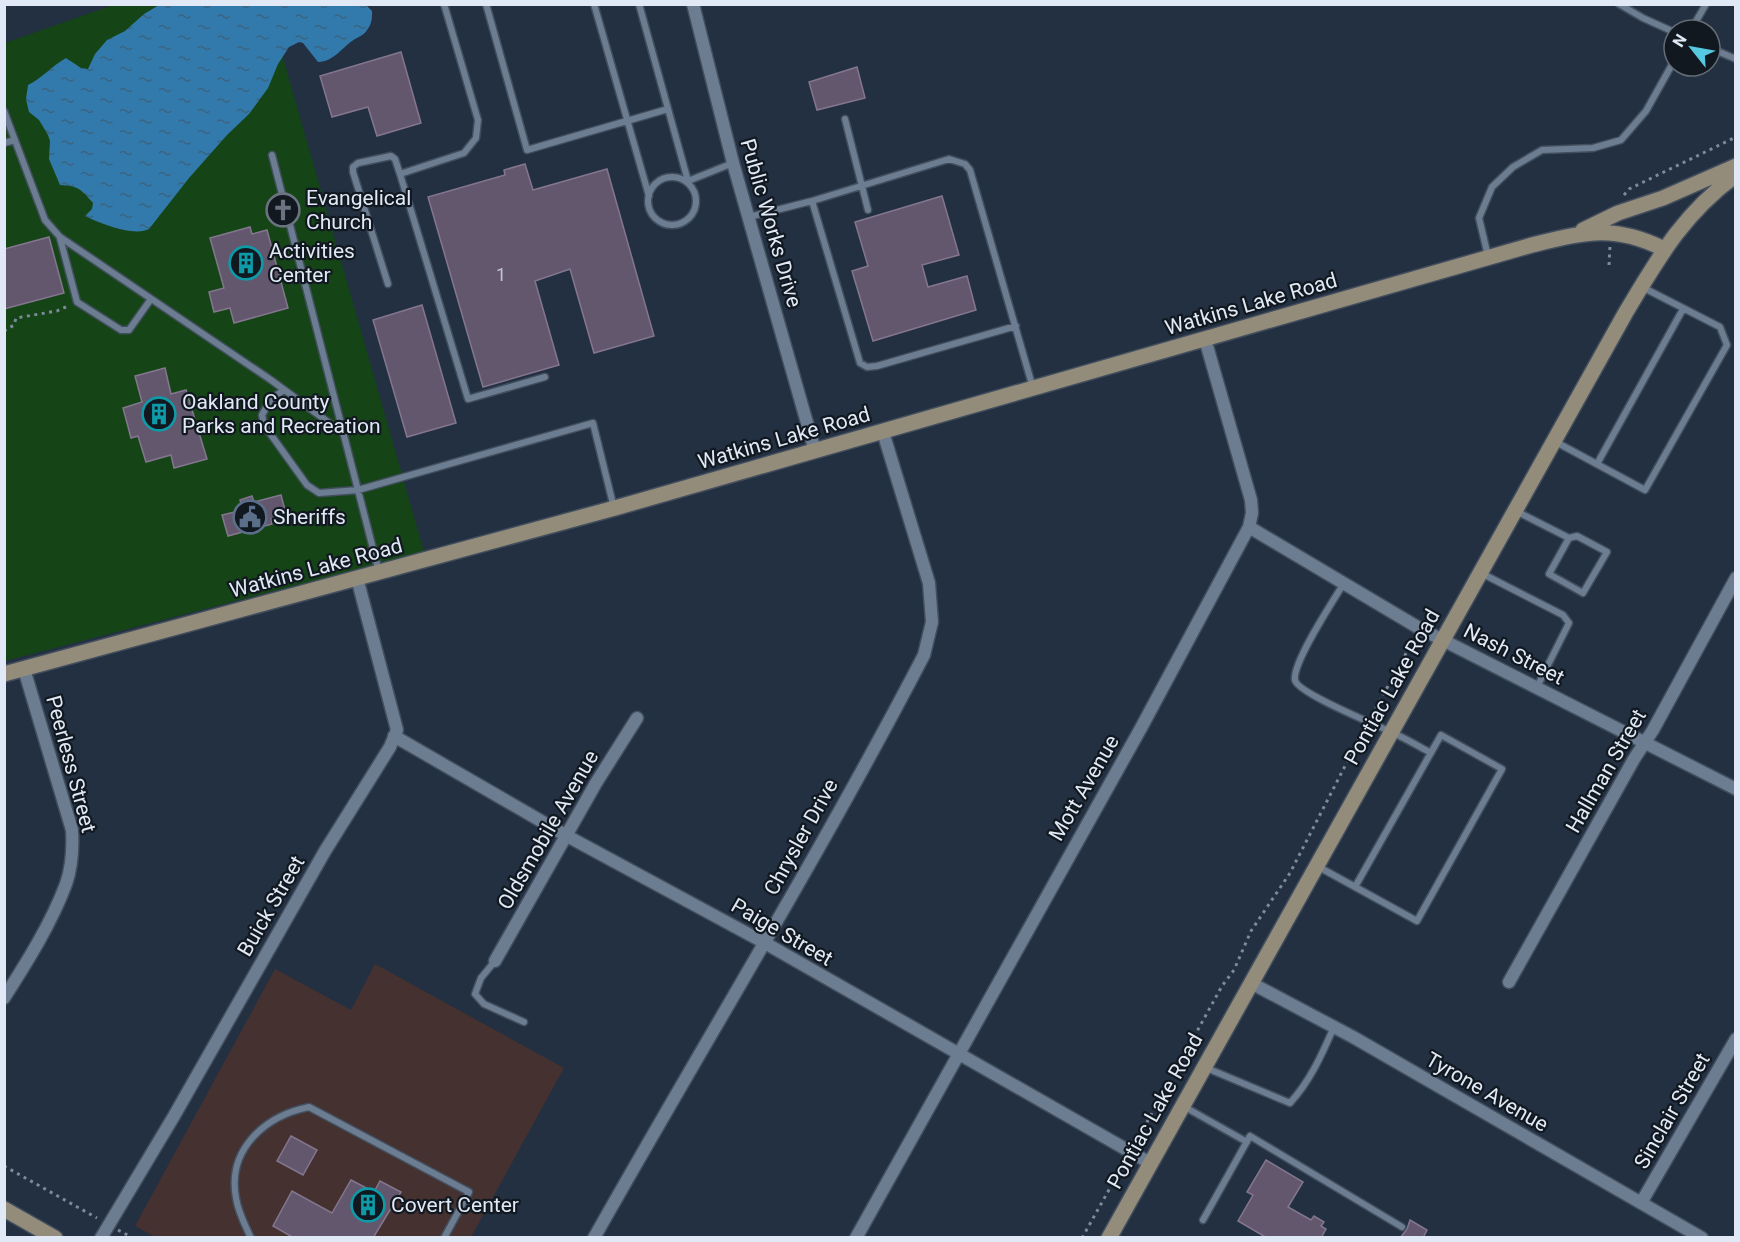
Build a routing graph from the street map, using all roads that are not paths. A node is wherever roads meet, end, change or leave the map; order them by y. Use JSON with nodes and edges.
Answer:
{"nodes":[{"id":1,"x":444,"y":4,"type":"edge"},
{"id":2,"x":486,"y":4,"type":"edge"},
{"id":3,"x":594,"y":4,"type":"edge"},
{"id":4,"x":639,"y":4,"type":"edge"},
{"id":5,"x":693,"y":4,"type":"edge"},
{"id":6,"x":1619,"y":4,"type":"edge"},
{"id":7,"x":1706,"y":4,"type":"edge"},
{"id":8,"x":1698,"y":18,"type":"edge"},
{"id":9,"x":1662,"y":27,"type":"edge"},
{"id":10,"x":1722,"y":53,"type":"edge"},
{"id":11,"x":1736,"y":59,"type":"edge"},
{"id":12,"x":1664,"y":78,"type":"edge"},
{"id":13,"x":668,"y":109,"type":"junction"},
{"id":14,"x":4,"y":111,"type":"edge"},
{"id":15,"x":845,"y":119,"type":"dead end"},
{"id":16,"x":629,"y":121,"type":"junction"},
{"id":17,"x":15,"y":140,"type":"junction"},
{"id":18,"x":4,"y":143,"type":"edge"},
{"id":19,"x":272,"y":155,"type":"dead end"},
{"id":20,"x":733,"y":163,"type":"junction"},
{"id":21,"x":1736,"y":166,"type":"edge"},
{"id":22,"x":400,"y":174,"type":"junction"},
{"id":23,"x":1736,"y":175,"type":"edge"},
{"id":24,"x":688,"y":181,"type":"junction"},
{"id":25,"x":862,"y":185,"type":"junction"},
{"id":26,"x":649,"y":196,"type":"junction"},
{"id":27,"x":812,"y":201,"type":"junction"},
{"id":28,"x":868,"y":210,"type":"dead end"},
{"id":29,"x":749,"y":217,"type":"junction"},
{"id":30,"x":1572,"y":235,"type":"junction"},
{"id":31,"x":60,"y":237,"type":"junction"},
{"id":32,"x":1664,"y":249,"type":"junction"},
{"id":33,"x":1489,"y":257,"type":"junction"},
{"id":34,"x":388,"y":284,"type":"dead end"},
{"id":35,"x":1641,"y":286,"type":"junction"},
{"id":36,"x":151,"y":299,"type":"junction"},
{"id":37,"x":1683,"y":309,"type":"junction"},
{"id":38,"x":1016,"y":326,"type":"junction"},
{"id":39,"x":1206,"y":339,"type":"junction"},
{"id":40,"x":545,"y":376,"type":"dead end"},
{"id":41,"x":1033,"y":388,"type":"junction"},
{"id":42,"x":284,"y":390,"type":"junction"},
{"id":43,"x":883,"y":432,"type":"junction"},
{"id":44,"x":343,"y":433,"type":"junction"},
{"id":45,"x":1553,"y":441,"type":"junction"},
{"id":46,"x":815,"y":452,"type":"junction"},
{"id":47,"x":1597,"y":464,"type":"junction"},
{"id":48,"x":358,"y":490,"type":"junction"},
{"id":49,"x":615,"y":508,"type":"junction"},
{"id":50,"x":1515,"y":511,"type":"junction"},
{"id":51,"x":1249,"y":527,"type":"junction"},
{"id":52,"x":1569,"y":538,"type":"junction"},
{"id":53,"x":379,"y":573,"type":"junction"},
{"id":54,"x":1480,"y":573,"type":"junction"},
{"id":55,"x":357,"y":578,"type":"junction"},
{"id":56,"x":1736,"y":578,"type":"edge"},
{"id":57,"x":1344,"y":583,"type":"junction"},
{"id":58,"x":1443,"y":639,"type":"junction"},
{"id":59,"x":24,"y":669,"type":"junction"},
{"id":60,"x":4,"y":674,"type":"edge"},
{"id":61,"x":1537,"y":687,"type":"junction"},
{"id":62,"x":637,"y":718,"type":"dead end"},
{"id":63,"x":1392,"y":732,"type":"junction"},
{"id":64,"x":394,"y":736,"type":"junction"},
{"id":65,"x":1645,"y":742,"type":"junction"},
{"id":66,"x":1431,"y":753,"type":"junction"},
{"id":67,"x":1736,"y":789,"type":"edge"},
{"id":68,"x":567,"y":836,"type":"junction"},
{"id":69,"x":1317,"y":865,"type":"junction"},
{"id":70,"x":1355,"y":887,"type":"junction"},
{"id":71,"x":765,"y":943,"type":"junction"},
{"id":72,"x":495,"y":961,"type":"joint"},
{"id":73,"x":1509,"y":982,"type":"dead end"},
{"id":74,"x":1251,"y":983,"type":"junction"},
{"id":75,"x":4,"y":998,"type":"edge"},
{"id":76,"x":524,"y":1022,"type":"dead end"},
{"id":77,"x":1334,"y":1027,"type":"junction"},
{"id":78,"x":1736,"y":1039,"type":"edge"},
{"id":79,"x":958,"y":1053,"type":"junction"},
{"id":80,"x":1204,"y":1067,"type":"junction"},
{"id":81,"x":1182,"y":1105,"type":"junction"},
{"id":82,"x":1247,"y":1142,"type":"junction"},
{"id":83,"x":1150,"y":1163,"type":"junction"},
{"id":84,"x":1641,"y":1203,"type":"junction"},
{"id":85,"x":4,"y":1209,"type":"edge"},
{"id":86,"x":1203,"y":1220,"type":"dead end"},
{"id":87,"x":1402,"y":1227,"type":"dead end"},
{"id":88,"x":55,"y":1238,"type":"edge"},
{"id":89,"x":101,"y":1238,"type":"edge"},
{"id":90,"x":251,"y":1238,"type":"edge"},
{"id":91,"x":444,"y":1238,"type":"edge"},
{"id":92,"x":594,"y":1238,"type":"edge"},
{"id":93,"x":856,"y":1238,"type":"edge"},
{"id":94,"x":1109,"y":1238,"type":"edge"},
{"id":95,"x":1702,"y":1238,"type":"edge"}],
"edges":[{"from":1,"to":22,"type":"lane"},
{"from":2,"to":16,"type":"lane"},
{"from":3,"to":16,"type":"lane"},
{"from":4,"to":13,"type":"lane"},
{"from":5,"to":20,"type":"street","name":"Public Works Drive"},
{"from":6,"to":9,"type":"lane"},
{"from":7,"to":8,"type":"lane"},
{"from":10,"to":11,"type":"lane"},
{"from":12,"to":33,"type":"lane"},
{"from":13,"to":16,"type":"lane"},
{"from":13,"to":24,"type":"lane"},
{"from":14,"to":17,"type":"lane"},
{"from":15,"to":25,"type":"lane"},
{"from":16,"to":26,"type":"lane"},
{"from":17,"to":18,"type":"lane"},
{"from":17,"to":31,"type":"lane"},
{"from":19,"to":44,"type":"lane"},
{"from":20,"to":24,"type":"lane"},
{"from":20,"to":29,"type":"street","name":"Public Works Drive"},
{"from":21,"to":30,"type":"street","name":"Watkins Lake Road"},
{"from":22,"to":34,"type":"lane"},
{"from":22,"to":40,"type":"lane"},
{"from":23,"to":32,"type":"street","name":"Pontiac Lake Road"},
{"from":24,"to":26,"type":"lane"},
{"from":24,"to":26,"type":"lane"},
{"from":25,"to":27,"type":"lane"},
{"from":25,"to":28,"type":"lane"},
{"from":25,"to":38,"type":"lane"},
{"from":27,"to":29,"type":"lane"},
{"from":27,"to":38,"type":"lane"},
{"from":29,"to":46,"type":"street","name":"Public Works Drive"},
{"from":30,"to":32,"type":"street","name":"Watkins Lake Road"},
{"from":30,"to":33,"type":"street","name":"Watkins Lake Road"},
{"from":31,"to":36,"type":"lane"},
{"from":31,"to":36,"type":"lane"},
{"from":32,"to":35,"type":"street","name":"Pontiac Lake Road"},
{"from":33,"to":39,"type":"street","name":"Watkins Lake Road"},
{"from":35,"to":37,"type":"lane"},
{"from":35,"to":45,"type":"street","name":"Pontiac Lake Road"},
{"from":36,"to":42,"type":"lane"},
{"from":37,"to":47,"type":"lane"},
{"from":37,"to":47,"type":"lane"},
{"from":38,"to":41,"type":"lane"},
{"from":39,"to":41,"type":"street","name":"Watkins Lake Road"},
{"from":39,"to":51,"type":"street","name":"Mott Avenue"},
{"from":41,"to":43,"type":"street","name":"Watkins Lake Road"},
{"from":42,"to":44,"type":"lane"},
{"from":42,"to":48,"type":"lane"},
{"from":43,"to":46,"type":"street","name":"Watkins Lake Road"},
{"from":43,"to":71,"type":"street","name":"Chrysler Drive"},
{"from":44,"to":48,"type":"lane"},
{"from":45,"to":47,"type":"lane"},
{"from":45,"to":50,"type":"street","name":"Pontiac Lake Road"},
{"from":46,"to":49,"type":"street","name":"Watkins Lake Road"},
{"from":48,"to":49,"type":"lane"},
{"from":48,"to":53,"type":"lane"},
{"from":49,"to":53,"type":"street","name":"Watkins Lake Road"},
{"from":50,"to":52,"type":"lane"},
{"from":50,"to":54,"type":"street","name":"Pontiac Lake Road"},
{"from":51,"to":57,"type":"street","name":"Nash Street"},
{"from":51,"to":79,"type":"street","name":"Mott Avenue"},
{"from":52,"to":52,"type":"lane"},
{"from":53,"to":55,"type":"street","name":"Watkins Lake Road"},
{"from":54,"to":58,"type":"street","name":"Pontiac Lake Road"},
{"from":54,"to":61,"type":"lane"},
{"from":55,"to":59,"type":"street","name":"Watkins Lake Road"},
{"from":55,"to":64,"type":"street"},
{"from":56,"to":65,"type":"street","name":"Hallman Street"},
{"from":57,"to":58,"type":"street","name":"Nash Street"},
{"from":57,"to":63,"type":"lane"},
{"from":58,"to":61,"type":"street","name":"Nash Street"},
{"from":58,"to":63,"type":"street","name":"Pontiac Lake Road"},
{"from":59,"to":60,"type":"street","name":"Watkins Lake Road"},
{"from":59,"to":75,"type":"street","name":"Peerless Street"},
{"from":61,"to":65,"type":"street","name":"Nash Street"},
{"from":62,"to":68,"type":"street","name":"Oldsmobile Avenue"},
{"from":63,"to":66,"type":"lane"},
{"from":63,"to":69,"type":"street","name":"Pontiac Lake Road"},
{"from":64,"to":68,"type":"street","name":"Paige Street"},
{"from":64,"to":89,"type":"street","name":"Buick Street"},
{"from":65,"to":67,"type":"street","name":"Nash Street"},
{"from":65,"to":73,"type":"street","name":"Hallman Street"},
{"from":66,"to":70,"type":"lane"},
{"from":66,"to":70,"type":"lane"},
{"from":68,"to":71,"type":"street","name":"Paige Street"},
{"from":68,"to":72,"type":"street","name":"Oldsmobile Avenue"},
{"from":69,"to":70,"type":"lane"},
{"from":69,"to":74,"type":"street","name":"Pontiac Lake Road"},
{"from":71,"to":79,"type":"street","name":"Paige Street"},
{"from":71,"to":92,"type":"street","name":"Chrysler Drive"},
{"from":72,"to":76,"type":"lane"},
{"from":74,"to":77,"type":"street","name":"Tyrone Avenue"},
{"from":74,"to":80,"type":"street","name":"Pontiac Lake Road"},
{"from":77,"to":80,"type":"lane"},
{"from":77,"to":84,"type":"street","name":"Tyrone Avenue"},
{"from":78,"to":84,"type":"street","name":"Sinclair Street"},
{"from":79,"to":83,"type":"street","name":"Paige Street"},
{"from":79,"to":93,"type":"street","name":"Mott Avenue"},
{"from":80,"to":81,"type":"street","name":"Pontiac Lake Road"},
{"from":81,"to":82,"type":"lane"},
{"from":81,"to":83,"type":"street","name":"Pontiac Lake Road"},
{"from":82,"to":86,"type":"lane"},
{"from":82,"to":87,"type":"lane"},
{"from":83,"to":94,"type":"street","name":"Pontiac Lake Road"},
{"from":84,"to":95,"type":"street","name":"Tyrone Avenue"},
{"from":85,"to":88,"type":"street"},
{"from":90,"to":91,"type":"lane"}]}
